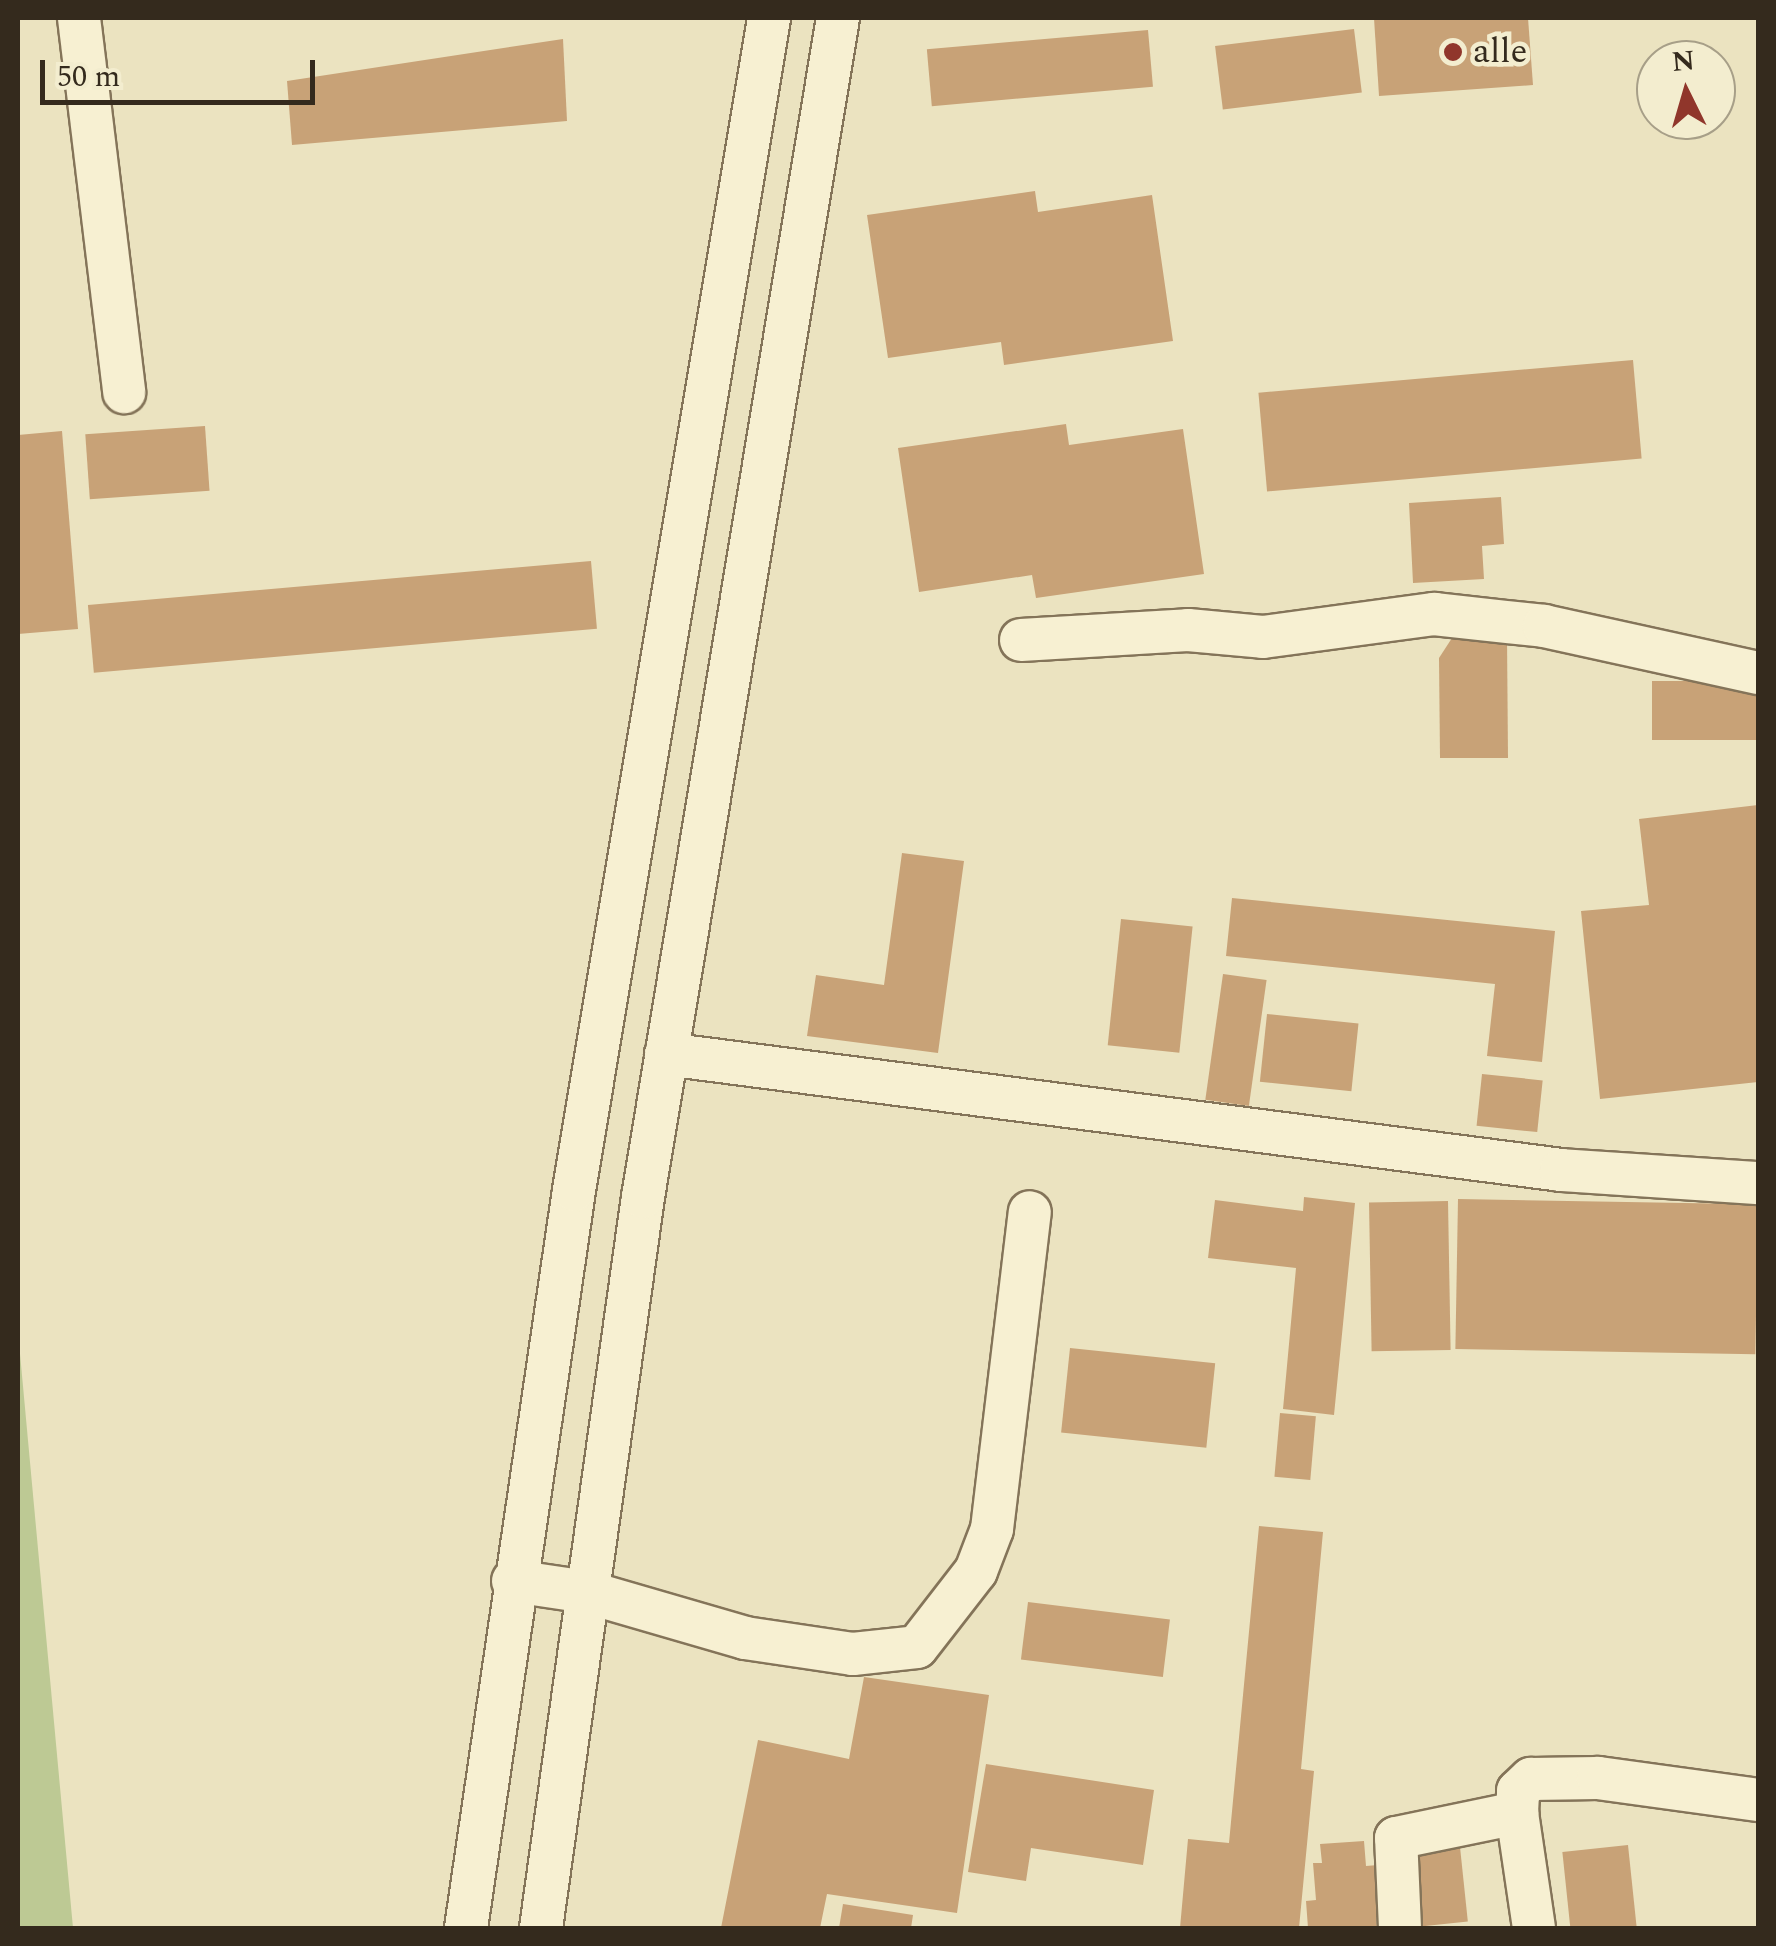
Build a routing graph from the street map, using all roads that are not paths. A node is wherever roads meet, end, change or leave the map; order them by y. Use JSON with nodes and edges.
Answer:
{"nodes":[{"id":1,"x":80,"y":18,"type":"edge"},
{"id":2,"x":770,"y":18,"type":"edge"},
{"id":3,"x":838,"y":18,"type":"edge"},
{"id":4,"x":124,"y":392,"type":"dead end"},
{"id":5,"x":1021,"y":640,"type":"dead end"},
{"id":6,"x":1758,"y":673,"type":"edge"},
{"id":7,"x":666,"y":1054,"type":"junction"},
{"id":8,"x":1758,"y":1183,"type":"edge"},
{"id":9,"x":1030,"y":1212,"type":"dead end"},
{"id":10,"x":513,"y":1581,"type":"junction"},
{"id":11,"x":588,"y":1592,"type":"junction"},
{"id":12,"x":1758,"y":1800,"type":"edge"},
{"id":13,"x":1518,"y":1813,"type":"junction"},
{"id":14,"x":466,"y":1928,"type":"edge"},
{"id":15,"x":541,"y":1928,"type":"edge"},
{"id":16,"x":1400,"y":1928,"type":"edge"},
{"id":17,"x":1534,"y":1928,"type":"edge"}],
"edges":[{"from":1,"to":4,"type":"street"},
{"from":2,"to":10,"type":"street"},
{"from":3,"to":7,"type":"street"},
{"from":5,"to":6,"type":"street"},
{"from":7,"to":8,"type":"street"},
{"from":7,"to":11,"type":"street"},
{"from":9,"to":11,"type":"street"},
{"from":10,"to":11,"type":"street"},
{"from":10,"to":14,"type":"street"},
{"from":11,"to":15,"type":"street"},
{"from":12,"to":13,"type":"street"},
{"from":13,"to":16,"type":"street"},
{"from":13,"to":17,"type":"street"}]}
